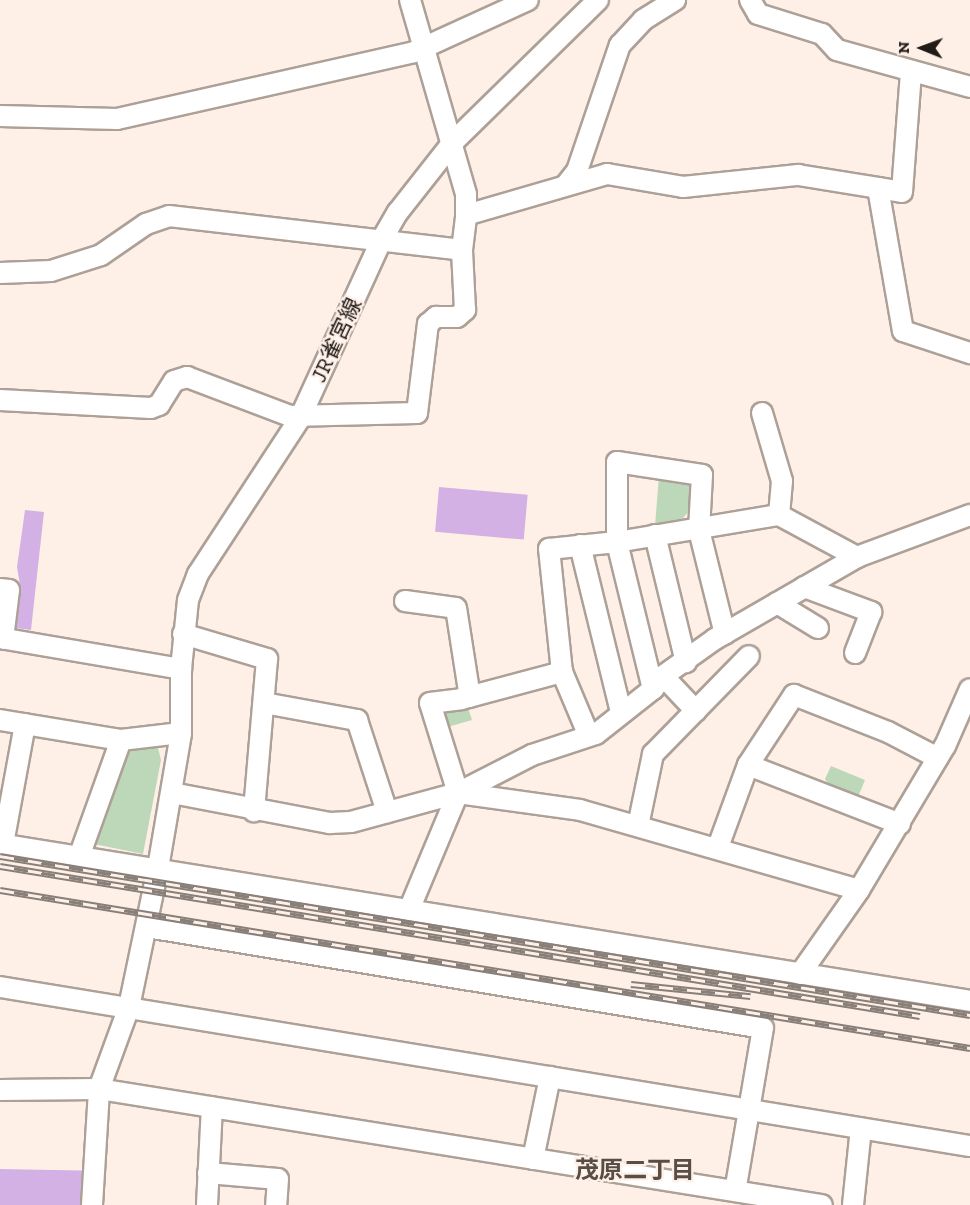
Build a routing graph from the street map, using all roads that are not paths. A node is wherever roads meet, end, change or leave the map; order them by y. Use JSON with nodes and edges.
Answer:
{"nodes":[{"id":1,"x":410,"y":0,"type":"edge"},
{"id":2,"x":528,"y":0,"type":"edge"},
{"id":3,"x":598,"y":0,"type":"edge"},
{"id":4,"x":675,"y":0,"type":"edge"},
{"id":5,"x":750,"y":0,"type":"edge"},
{"id":6,"x":424,"y":48,"type":"junction"},
{"id":7,"x":911,"y":72,"type":"junction"},
{"id":8,"x":970,"y":87,"type":"edge"},
{"id":9,"x":0,"y":116,"type":"edge"},
{"id":10,"x":453,"y":142,"type":"junction"},
{"id":11,"x":566,"y":185,"type":"junction"},
{"id":12,"x":878,"y":188,"type":"junction"},
{"id":13,"x":466,"y":215,"type":"junction"},
{"id":14,"x":381,"y":241,"type":"junction"},
{"id":15,"x":462,"y":250,"type":"junction"},
{"id":16,"x":0,"y":273,"type":"edge"},
{"id":17,"x":970,"y":353,"type":"edge"},
{"id":18,"x":0,"y":400,"type":"edge"},
{"id":19,"x":762,"y":413,"type":"dead end"},
{"id":20,"x":300,"y":418,"type":"junction"},
{"id":21,"x":779,"y":515,"type":"junction"},
{"id":22,"x":970,"y":515,"type":"edge"},
{"id":23,"x":699,"y":530,"type":"junction"},
{"id":24,"x":655,"y":535,"type":"junction"},
{"id":25,"x":617,"y":543,"type":"junction"},
{"id":26,"x":580,"y":545,"type":"junction"},
{"id":27,"x":857,"y":557,"type":"junction"},
{"id":28,"x":804,"y":587,"type":"junction"},
{"id":29,"x":0,"y":589,"type":"edge"},
{"id":30,"x":405,"y":601,"type":"dead end"},
{"id":31,"x":777,"y":603,"type":"junction"},
{"id":32,"x":818,"y":627,"type":"dead end"},
{"id":33,"x":183,"y":634,"type":"junction"},
{"id":34,"x":725,"y":634,"type":"junction"},
{"id":35,"x":2,"y":638,"type":"edge"},
{"id":36,"x":855,"y":653,"type":"dead end"},
{"id":37,"x":749,"y":656,"type":"dead end"},
{"id":38,"x":686,"y":662,"type":"junction"},
{"id":39,"x":181,"y":669,"type":"junction"},
{"id":40,"x":562,"y":672,"type":"junction"},
{"id":41,"x":658,"y":683,"type":"junction"},
{"id":42,"x":470,"y":697,"type":"junction"},
{"id":43,"x":967,"y":702,"type":"edge"},
{"id":44,"x":264,"y":703,"type":"junction"},
{"id":45,"x":696,"y":711,"type":"junction"},
{"id":46,"x":621,"y":712,"type":"junction"},
{"id":47,"x":0,"y":720,"type":"edge"},
{"id":48,"x":25,"y":724,"type":"junction"},
{"id":49,"x":181,"y":733,"type":"junction"},
{"id":50,"x":589,"y":736,"type":"junction"},
{"id":51,"x":121,"y":740,"type":"junction"},
{"id":52,"x":938,"y":758,"type":"junction"},
{"id":53,"x":748,"y":765,"type":"junction"},
{"id":54,"x":172,"y":793,"type":"junction"},
{"id":55,"x":458,"y":793,"type":"junction"},
{"id":56,"x":254,"y":812,"type":"junction"},
{"id":57,"x":387,"y":812,"type":"junction"},
{"id":58,"x":900,"y":824,"type":"junction"},
{"id":59,"x":638,"y":826,"type":"junction"},
{"id":60,"x":2,"y":844,"type":"edge"},
{"id":61,"x":718,"y":847,"type":"junction"},
{"id":62,"x":79,"y":857,"type":"junction"},
{"id":63,"x":158,"y":868,"type":"junction"},
{"id":64,"x":859,"y":891,"type":"junction"},
{"id":65,"x":409,"y":910,"type":"junction"},
{"id":66,"x":147,"y":927,"type":"junction"},
{"id":67,"x":800,"y":974,"type":"junction"},
{"id":68,"x":0,"y":987,"type":"edge"},
{"id":69,"x":970,"y":1001,"type":"edge"},
{"id":70,"x":129,"y":1007,"type":"junction"},
{"id":71,"x":550,"y":1077,"type":"junction"},
{"id":72,"x":99,"y":1089,"type":"junction"},
{"id":73,"x":0,"y":1090,"type":"edge"},
{"id":74,"x":212,"y":1107,"type":"junction"},
{"id":75,"x":751,"y":1110,"type":"junction"},
{"id":76,"x":861,"y":1128,"type":"junction"},
{"id":77,"x":970,"y":1146,"type":"edge"},
{"id":78,"x":533,"y":1159,"type":"junction"},
{"id":79,"x":208,"y":1173,"type":"junction"},
{"id":80,"x":735,"y":1191,"type":"junction"},
{"id":81,"x":92,"y":1205,"type":"edge"},
{"id":82,"x":207,"y":1205,"type":"edge"},
{"id":83,"x":276,"y":1205,"type":"edge"},
{"id":84,"x":822,"y":1205,"type":"edge"},
{"id":85,"x":853,"y":1205,"type":"edge"}],
"edges":[{"from":1,"to":6,"type":"street"},
{"from":2,"to":6,"type":"street"},
{"from":3,"to":10,"type":"street","name":"JR雀宮線"},
{"from":4,"to":11,"type":"street"},
{"from":5,"to":7,"type":"street"},
{"from":6,"to":9,"type":"street"},
{"from":6,"to":10,"type":"street"},
{"from":7,"to":8,"type":"street"},
{"from":7,"to":12,"type":"street"},
{"from":10,"to":13,"type":"street"},
{"from":10,"to":14,"type":"street","name":"JR雀宮線"},
{"from":11,"to":12,"type":"street"},
{"from":11,"to":13,"type":"street"},
{"from":12,"to":17,"type":"street"},
{"from":13,"to":15,"type":"street"},
{"from":14,"to":15,"type":"street"},
{"from":14,"to":16,"type":"street"},
{"from":14,"to":20,"type":"street","name":"JR雀宮線"},
{"from":15,"to":20,"type":"street"},
{"from":18,"to":20,"type":"street"},
{"from":19,"to":21,"type":"street"},
{"from":20,"to":33,"type":"street","name":"JR雀宮線"},
{"from":21,"to":23,"type":"street"},
{"from":21,"to":27,"type":"street"},
{"from":22,"to":27,"type":"street"},
{"from":23,"to":24,"type":"street"},
{"from":23,"to":25,"type":"street"},
{"from":23,"to":34,"type":"street"},
{"from":24,"to":25,"type":"street"},
{"from":24,"to":38,"type":"street"},
{"from":25,"to":26,"type":"street"},
{"from":25,"to":41,"type":"street"},
{"from":26,"to":40,"type":"street"},
{"from":26,"to":46,"type":"street"},
{"from":27,"to":28,"type":"street"},
{"from":28,"to":31,"type":"street"},
{"from":28,"to":36,"type":"street"},
{"from":29,"to":35,"type":"street"},
{"from":30,"to":42,"type":"street"},
{"from":31,"to":32,"type":"street"},
{"from":31,"to":34,"type":"street"},
{"from":33,"to":39,"type":"street","name":"JR雀宮線"},
{"from":33,"to":44,"type":"street"},
{"from":34,"to":38,"type":"street"},
{"from":35,"to":39,"type":"street"},
{"from":37,"to":45,"type":"street"},
{"from":38,"to":41,"type":"street"},
{"from":39,"to":49,"type":"street","name":"JR雀宮線"},
{"from":40,"to":42,"type":"street"},
{"from":40,"to":50,"type":"street"},
{"from":41,"to":45,"type":"street"},
{"from":41,"to":46,"type":"street"},
{"from":42,"to":55,"type":"street"},
{"from":43,"to":52,"type":"street"},
{"from":44,"to":56,"type":"street"},
{"from":44,"to":57,"type":"street"},
{"from":45,"to":59,"type":"street"},
{"from":46,"to":50,"type":"street"},
{"from":47,"to":48,"type":"street"},
{"from":48,"to":51,"type":"street"},
{"from":48,"to":60,"type":"street"},
{"from":49,"to":51,"type":"street"},
{"from":49,"to":54,"type":"street","name":"JR雀宮線"},
{"from":50,"to":55,"type":"street"},
{"from":51,"to":62,"type":"street"},
{"from":52,"to":53,"type":"street"},
{"from":52,"to":58,"type":"street"},
{"from":53,"to":58,"type":"street"},
{"from":53,"to":61,"type":"street"},
{"from":54,"to":56,"type":"street"},
{"from":54,"to":63,"type":"street","name":"JR雀宮線"},
{"from":55,"to":57,"type":"street"},
{"from":55,"to":59,"type":"street"},
{"from":55,"to":65,"type":"street"},
{"from":56,"to":57,"type":"street"},
{"from":58,"to":64,"type":"street"},
{"from":59,"to":61,"type":"street"},
{"from":60,"to":62,"type":"street"},
{"from":61,"to":64,"type":"street"},
{"from":62,"to":63,"type":"street"},
{"from":63,"to":65,"type":"street"},
{"from":63,"to":66,"type":"street","name":"JR雀宮線"},
{"from":64,"to":67,"type":"street"},
{"from":65,"to":67,"type":"street"},
{"from":66,"to":70,"type":"street","name":"JR雀宮線"},
{"from":66,"to":75,"type":"street"},
{"from":67,"to":69,"type":"street"},
{"from":68,"to":70,"type":"street"},
{"from":70,"to":71,"type":"street"},
{"from":70,"to":72,"type":"street","name":"JR雀宮線"},
{"from":71,"to":75,"type":"street"},
{"from":71,"to":78,"type":"street"},
{"from":72,"to":73,"type":"street"},
{"from":72,"to":74,"type":"street"},
{"from":72,"to":81,"type":"street","name":"JR雀宮線"},
{"from":74,"to":78,"type":"street"},
{"from":74,"to":79,"type":"street"},
{"from":75,"to":76,"type":"street"},
{"from":75,"to":80,"type":"street"},
{"from":76,"to":77,"type":"street"},
{"from":76,"to":85,"type":"street"},
{"from":78,"to":80,"type":"street"},
{"from":79,"to":82,"type":"street"},
{"from":79,"to":83,"type":"street"},
{"from":80,"to":84,"type":"street"}]}
